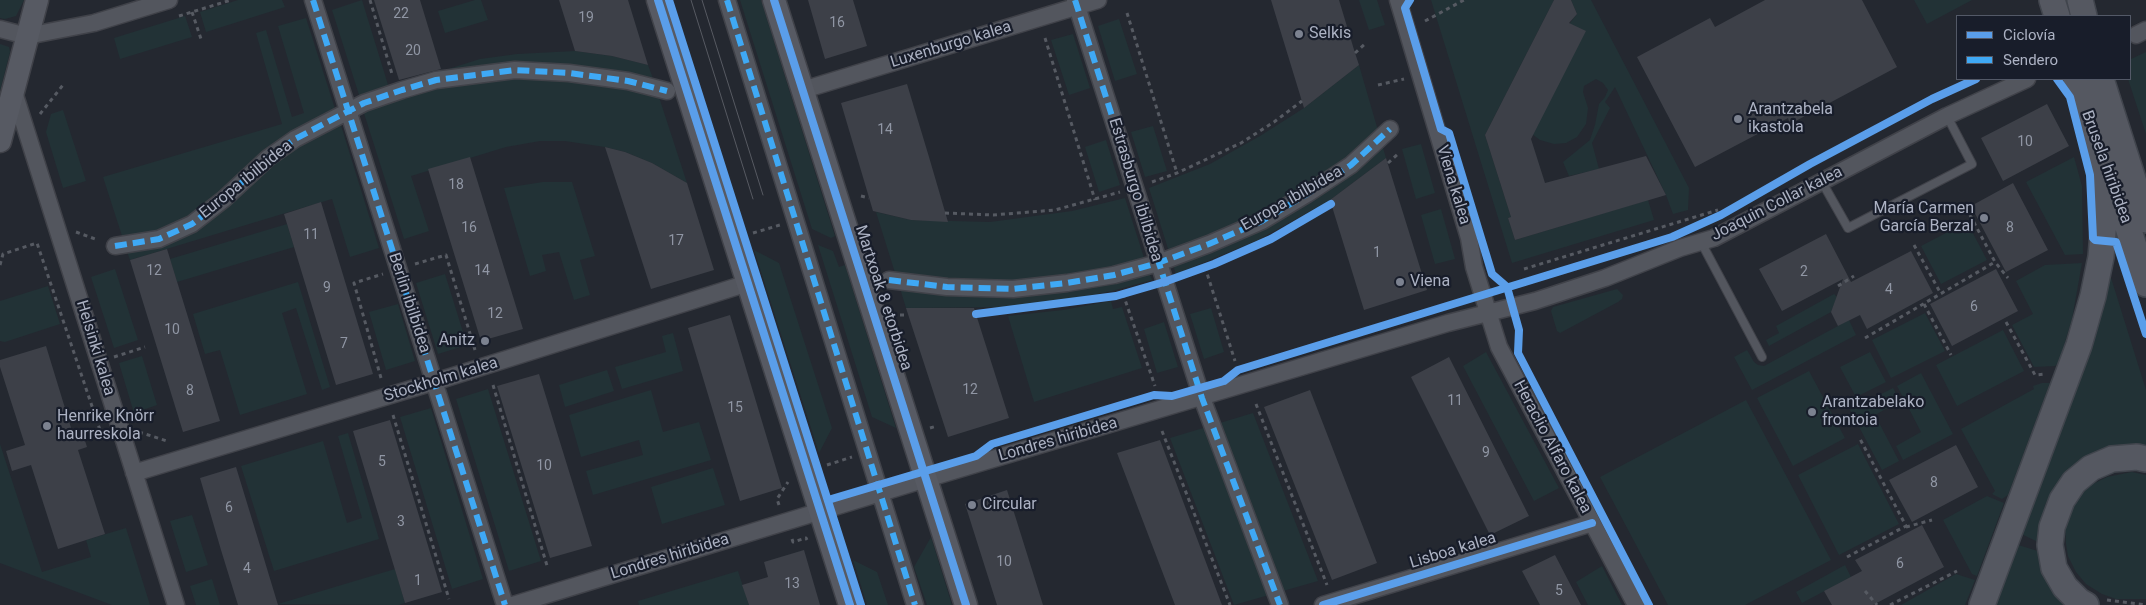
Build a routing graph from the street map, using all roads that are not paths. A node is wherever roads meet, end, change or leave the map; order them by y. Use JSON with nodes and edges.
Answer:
{"nodes":[{"id":1,"x":37,"y":0,"type":"edge"},
{"id":2,"x":169,"y":0,"type":"edge"},
{"id":3,"x":313,"y":0,"type":"edge"},
{"id":4,"x":658,"y":0,"type":"edge"},
{"id":5,"x":727,"y":0,"type":"edge"},
{"id":6,"x":774,"y":0,"type":"edge"},
{"id":7,"x":1098,"y":0,"type":"edge"},
{"id":8,"x":1398,"y":0,"type":"edge"},
{"id":9,"x":2052,"y":0,"type":"edge"},
{"id":10,"x":2080,"y":0,"type":"edge"},
{"id":11,"x":1076,"y":3,"type":"edge"},
{"id":12,"x":2057,"y":15,"type":"edge"},
{"id":13,"x":2084,"y":15,"type":"edge"},
{"id":14,"x":0,"y":29,"type":"edge"},
{"id":15,"x":27,"y":36,"type":"junction"},
{"id":16,"x":2025,"y":80,"type":"edge"},
{"id":17,"x":2076,"y":80,"type":"edge"},
{"id":18,"x":2101,"y":80,"type":"edge"},
{"id":19,"x":803,"y":90,"type":"junction"},
{"id":20,"x":667,"y":91,"type":"dead end"},
{"id":21,"x":14,"y":92,"type":"junction"},
{"id":22,"x":348,"y":111,"type":"junction"},
{"id":23,"x":1947,"y":116,"type":"junction"},
{"id":24,"x":1390,"y":129,"type":"dead end"},
{"id":25,"x":0,"y":141,"type":"edge"},
{"id":26,"x":2100,"y":156,"type":"junction"},
{"id":27,"x":1822,"y":182,"type":"junction"},
{"id":28,"x":2142,"y":198,"type":"edge"},
{"id":29,"x":2146,"y":220,"type":"edge"},
{"id":30,"x":1701,"y":242,"type":"junction"},
{"id":31,"x":115,"y":246,"type":"dead end"},
{"id":32,"x":1158,"y":263,"type":"junction"},
{"id":33,"x":889,"y":280,"type":"dead end"},
{"id":34,"x":748,"y":283,"type":"junction"},
{"id":35,"x":2146,"y":284,"type":"edge"},
{"id":36,"x":1488,"y":313,"type":"junction"},
{"id":37,"x":1762,"y":357,"type":"dead end"},
{"id":38,"x":434,"y":382,"type":"junction"},
{"id":39,"x":1202,"y":398,"type":"junction"},
{"id":40,"x":2146,"y":459,"type":"edge"},
{"id":41,"x":134,"y":473,"type":"junction"},
{"id":42,"x":926,"y":479,"type":"junction"},
{"id":43,"x":880,"y":493,"type":"junction"},
{"id":44,"x":820,"y":512,"type":"junction"},
{"id":45,"x":1592,"y":523,"type":"junction"},
{"id":46,"x":2096,"y":602,"type":"edge"},
{"id":47,"x":176,"y":605,"type":"edge"},
{"id":48,"x":506,"y":605,"type":"edge"},
{"id":49,"x":513,"y":605,"type":"edge"},
{"id":50,"x":850,"y":605,"type":"edge"},
{"id":51,"x":915,"y":605,"type":"edge"},
{"id":52,"x":966,"y":605,"type":"edge"},
{"id":53,"x":1280,"y":605,"type":"edge"},
{"id":54,"x":1323,"y":605,"type":"edge"},
{"id":55,"x":1636,"y":605,"type":"edge"},
{"id":56,"x":1982,"y":605,"type":"edge"}],
"edges":[{"from":1,"to":15,"type":"street"},
{"from":2,"to":15,"type":"street"},
{"from":3,"to":22,"type":"street","name":"Berlin ibilbidea"},
{"from":4,"to":34,"type":"street"},
{"from":5,"to":43,"type":"street"},
{"from":6,"to":19,"type":"street","name":"Martxoak 8 etorbidea"},
{"from":7,"to":11,"type":"street","name":"Luxenburgo kalea"},
{"from":8,"to":36,"type":"street","name":"Viena kalea"},
{"from":9,"to":12,"type":"main road"},
{"from":10,"to":13,"type":"main road"},
{"from":11,"to":19,"type":"street","name":"Luxenburgo kalea"},
{"from":11,"to":32,"type":"street","name":"Estrasburgo ibilbidea"},
{"from":14,"to":15,"type":"street"},
{"from":15,"to":21,"type":"street"},
{"from":16,"to":23,"type":"street","name":"Joaquin Collar kalea"},
{"from":17,"to":26,"type":"main road","name":"Brusela hiribidea"},
{"from":18,"to":28,"type":"main road","name":"Brusela hiribidea"},
{"from":19,"to":42,"type":"street","name":"Martxoak 8 etorbidea"},
{"from":20,"to":22,"type":"street","name":"Europa ibilbidea"},
{"from":21,"to":25,"type":"street"},
{"from":21,"to":41,"type":"street","name":"Helsinki kalea"},
{"from":22,"to":31,"type":"street","name":"Europa ibilbidea"},
{"from":22,"to":38,"type":"street","name":"Berlin ibilbidea"},
{"from":23,"to":27,"type":"street","name":"Joaquin Collar kalea"},
{"from":23,"to":27,"type":"lane"},
{"from":24,"to":32,"type":"street","name":"Europa ibilbidea"},
{"from":26,"to":35,"type":"main road","name":"Brusela hiribidea"},
{"from":26,"to":56,"type":"main road"},
{"from":27,"to":30,"type":"street","name":"Joaquin Collar kalea"},
{"from":28,"to":29,"type":"main road","name":"Brusela hiribidea"},
{"from":30,"to":36,"type":"street","name":"Joaquin Collar kalea"},
{"from":30,"to":37,"type":"lane"},
{"from":32,"to":33,"type":"street","name":"Europa ibilbidea"},
{"from":32,"to":39,"type":"street","name":"Estrasburgo ibilbidea"},
{"from":34,"to":38,"type":"street","name":"Stockholm kalea"},
{"from":34,"to":44,"type":"street"},
{"from":36,"to":39,"type":"street","name":"Londres hiribidea"},
{"from":36,"to":45,"type":"street","name":"Heraclio Alfaro kalea"},
{"from":38,"to":41,"type":"street","name":"Stockholm kalea"},
{"from":38,"to":48,"type":"street","name":"Berlin ibilbidea"},
{"from":39,"to":42,"type":"street","name":"Londres hiribidea"},
{"from":39,"to":53,"type":"street","name":"Estrasburgo ibilbidea"},
{"from":40,"to":46,"type":"main road"},
{"from":41,"to":47,"type":"street","name":"Helsinki kalea"},
{"from":42,"to":43,"type":"street","name":"Londres hiribidea"},
{"from":42,"to":52,"type":"street","name":"Martxoak 8 etorbidea"},
{"from":43,"to":44,"type":"street","name":"Londres hiribidea"},
{"from":43,"to":51,"type":"street"},
{"from":44,"to":49,"type":"street","name":"Londres hiribidea"},
{"from":44,"to":50,"type":"street"},
{"from":45,"to":54,"type":"street","name":"Lisboa kalea"},
{"from":45,"to":55,"type":"street","name":"Heraclio Alfaro kalea"}]}
